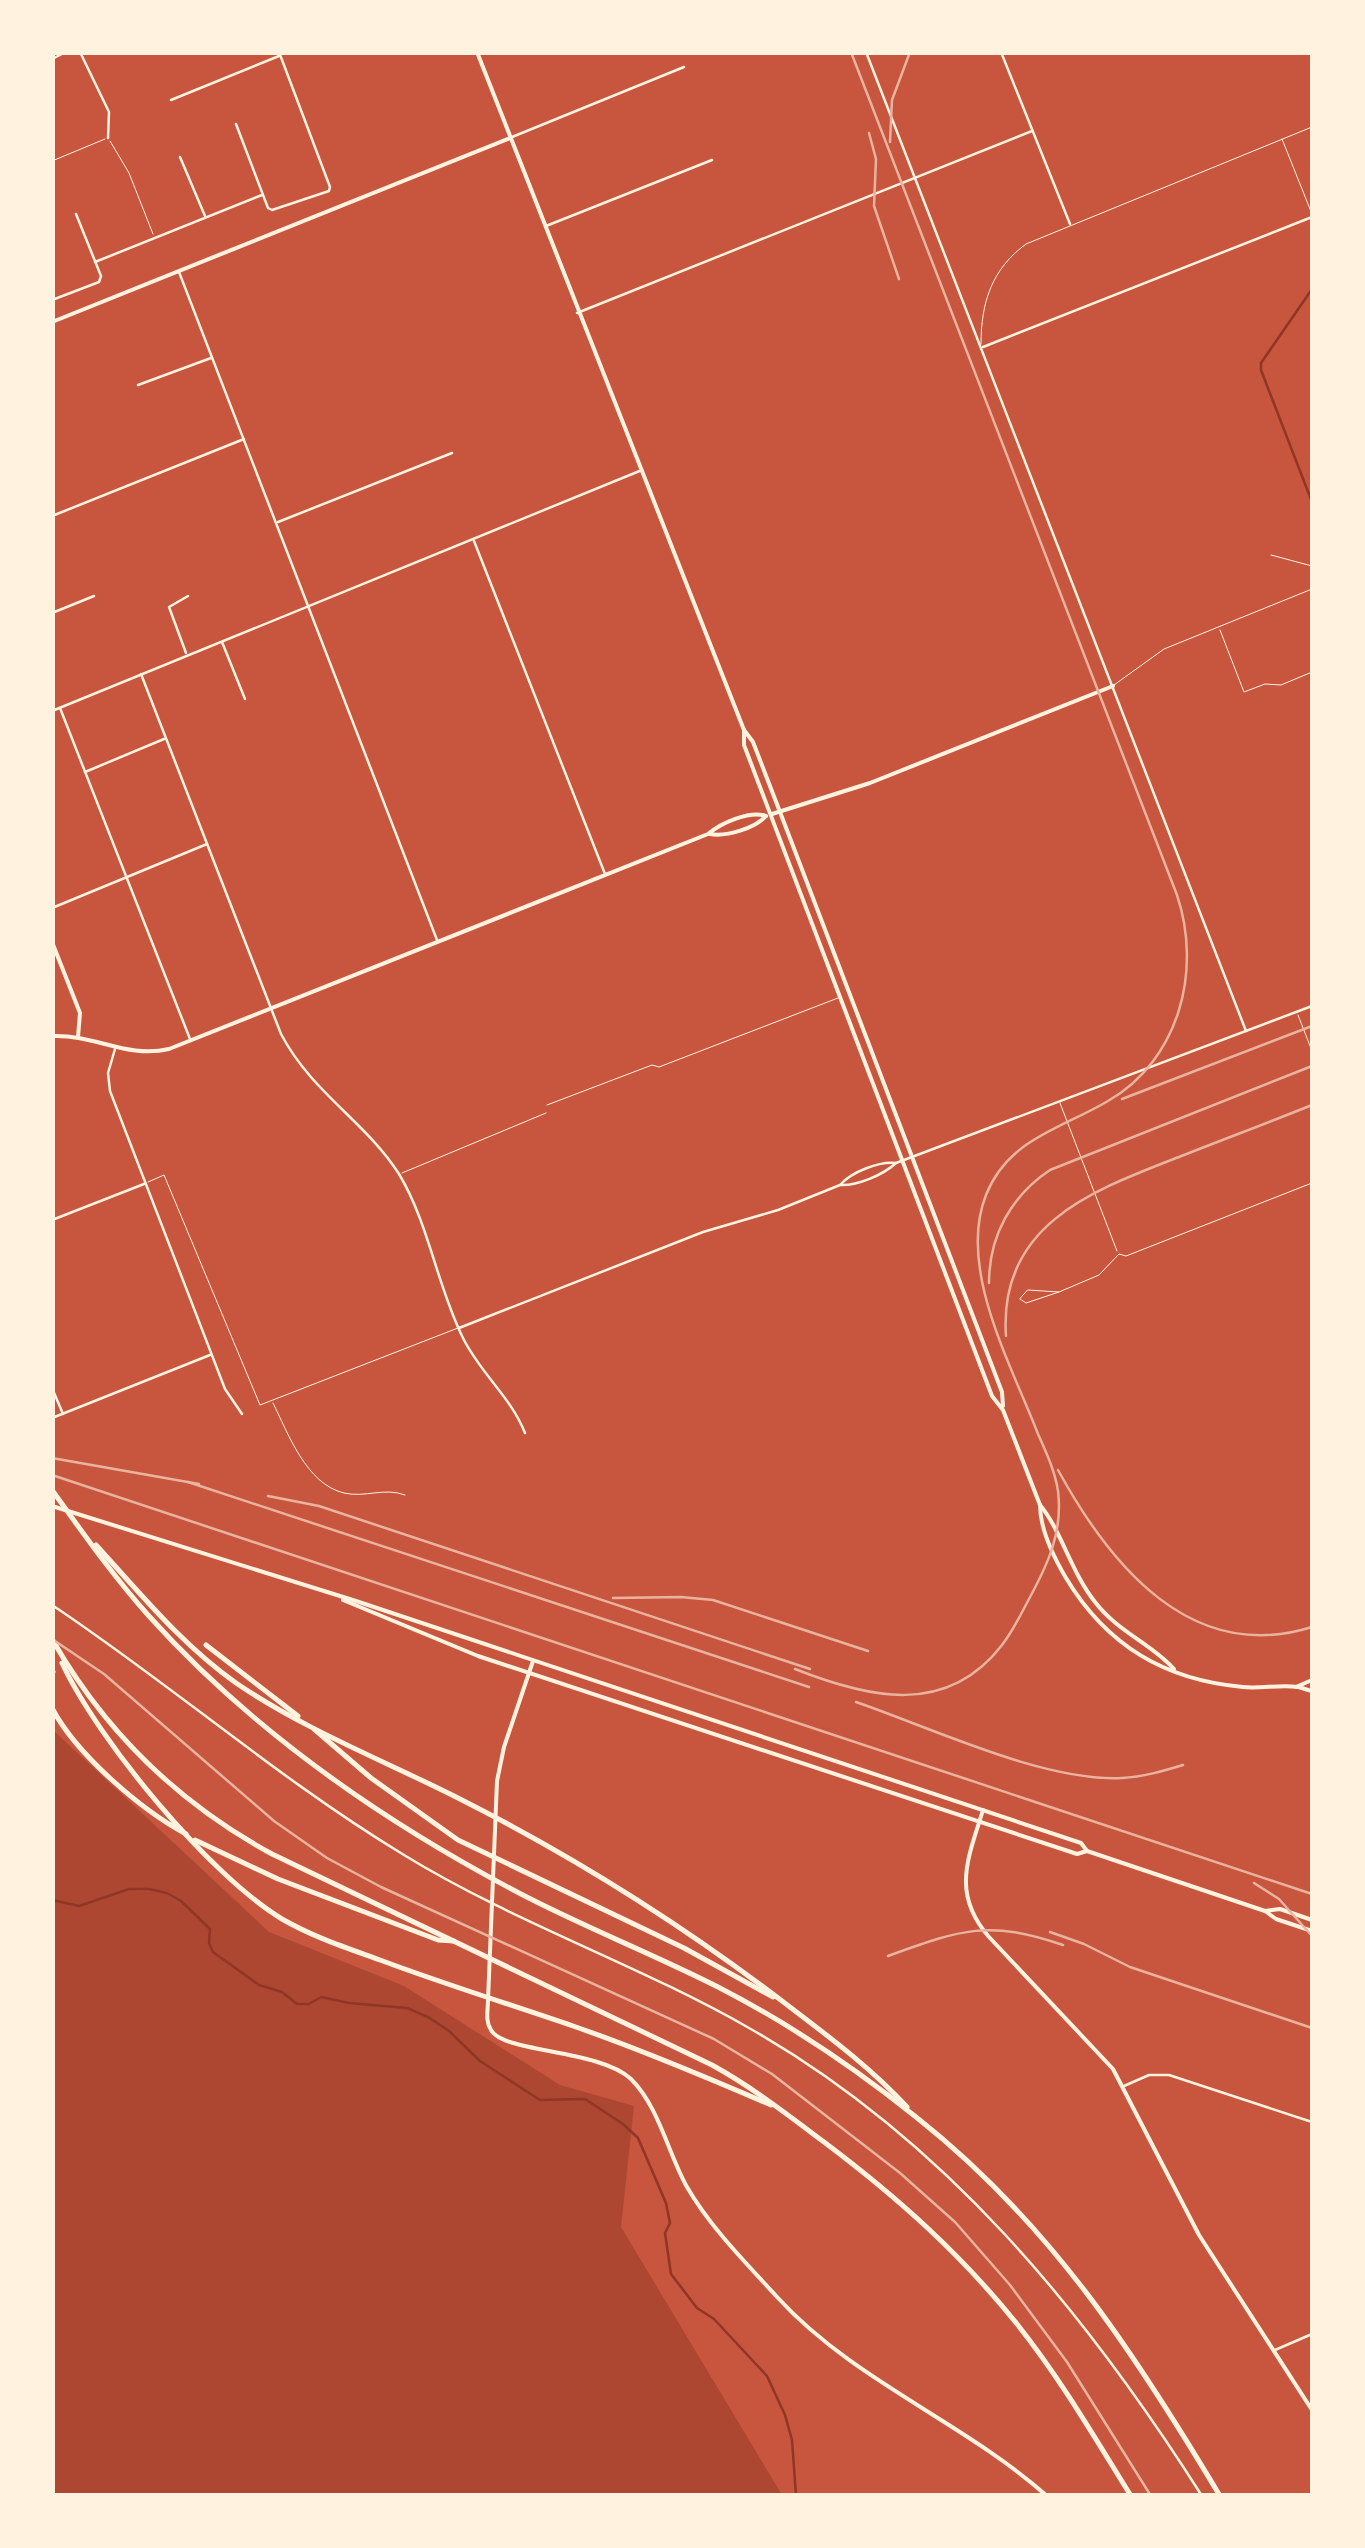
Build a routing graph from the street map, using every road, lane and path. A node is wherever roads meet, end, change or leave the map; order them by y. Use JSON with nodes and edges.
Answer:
{"nodes":[{"id":1,"x":66,"y":52,"type":"edge"},
{"id":2,"x":80,"y":52,"type":"edge"},
{"id":3,"x":478,"y":52,"type":"edge"},
{"id":4,"x":866,"y":52,"type":"edge"},
{"id":5,"x":1001,"y":52,"type":"edge"},
{"id":6,"x":279,"y":54,"type":"edge"},
{"id":7,"x":52,"y":59,"type":"edge"},
{"id":8,"x":684,"y":67,"type":"dead end"},
{"id":9,"x":171,"y":100,"type":"dead end"},
{"id":10,"x":236,"y":124,"type":"dead end"},
{"id":11,"x":1312,"y":127,"type":"edge"},
{"id":12,"x":1032,"y":131,"type":"junction"},
{"id":13,"x":108,"y":138,"type":"junction"},
{"id":14,"x":510,"y":138,"type":"junction"},
{"id":15,"x":1282,"y":139,"type":"junction"},
{"id":16,"x":180,"y":157,"type":"dead end"},
{"id":17,"x":712,"y":160,"type":"dead end"},
{"id":18,"x":52,"y":161,"type":"edge"},
{"id":19,"x":915,"y":178,"type":"junction"},
{"id":20,"x":264,"y":194,"type":"junction"},
{"id":21,"x":76,"y":214,"type":"dead end"},
{"id":22,"x":1312,"y":216,"type":"edge"},
{"id":23,"x":206,"y":217,"type":"junction"},
{"id":24,"x":1070,"y":224,"type":"junction"},
{"id":25,"x":544,"y":227,"type":"junction"},
{"id":26,"x":155,"y":238,"type":"junction"},
{"id":27,"x":96,"y":262,"type":"junction"},
{"id":28,"x":178,"y":272,"type":"junction"},
{"id":29,"x":52,"y":300,"type":"edge"},
{"id":30,"x":577,"y":313,"type":"junction"},
{"id":31,"x":52,"y":322,"type":"edge"},
{"id":32,"x":981,"y":347,"type":"junction"},
{"id":33,"x":212,"y":358,"type":"junction"},
{"id":34,"x":138,"y":386,"type":"dead end"},
{"id":35,"x":244,"y":439,"type":"junction"},
{"id":36,"x":452,"y":453,"type":"dead end"},
{"id":37,"x":643,"y":470,"type":"junction"},
{"id":38,"x":52,"y":516,"type":"edge"},
{"id":39,"x":276,"y":522,"type":"junction"},
{"id":40,"x":474,"y":540,"type":"junction"},
{"id":41,"x":1271,"y":555,"type":"dead end"},
{"id":42,"x":1312,"y":566,"type":"edge"},
{"id":43,"x":1312,"y":590,"type":"edge"},
{"id":44,"x":94,"y":596,"type":"dead end"},
{"id":45,"x":188,"y":596,"type":"dead end"},
{"id":46,"x":308,"y":606,"type":"junction"},
{"id":47,"x":52,"y":612,"type":"edge"},
{"id":48,"x":1219,"y":627,"type":"junction"},
{"id":49,"x":222,"y":641,"type":"junction"},
{"id":50,"x":186,"y":654,"type":"junction"},
{"id":51,"x":1312,"y":672,"type":"edge"},
{"id":52,"x":141,"y":674,"type":"junction"},
{"id":53,"x":1113,"y":686,"type":"junction"},
{"id":54,"x":245,"y":699,"type":"dead end"},
{"id":55,"x":60,"y":708,"type":"junction"},
{"id":56,"x":52,"y":711,"type":"edge"},
{"id":57,"x":744,"y":730,"type":"junction"},
{"id":58,"x":166,"y":738,"type":"junction"},
{"id":59,"x":85,"y":772,"type":"junction"},
{"id":60,"x":780,"y":812,"type":"junction"},
{"id":61,"x":768,"y":815,"type":"junction"},
{"id":62,"x":708,"y":834,"type":"junction"},
{"id":63,"x":207,"y":844,"type":"junction"},
{"id":64,"x":605,"y":874,"type":"junction"},
{"id":65,"x":126,"y":878,"type":"junction"},
{"id":66,"x":52,"y":908,"type":"edge"},
{"id":67,"x":52,"y":942,"type":"edge"},
{"id":68,"x":437,"y":942,"type":"junction"},
{"id":69,"x":838,"y":998,"type":"junction"},
{"id":70,"x":1312,"y":1006,"type":"edge"},
{"id":71,"x":271,"y":1008,"type":"junction"},
{"id":72,"x":1297,"y":1012,"type":"junction"},
{"id":73,"x":1246,"y":1031,"type":"junction"},
{"id":74,"x":52,"y":1036,"type":"edge"},
{"id":75,"x":78,"y":1037,"type":"junction"},
{"id":76,"x":191,"y":1041,"type":"junction"},
{"id":77,"x":114,"y":1048,"type":"junction"},
{"id":78,"x":1312,"y":1051,"type":"edge"},
{"id":79,"x":1059,"y":1100,"type":"junction"},
{"id":80,"x":547,"y":1105,"type":"dead end"},
{"id":81,"x":546,"y":1113,"type":"dead end"},
{"id":82,"x":910,"y":1158,"type":"junction"},
{"id":83,"x":898,"y":1162,"type":"junction"},
{"id":84,"x":399,"y":1174,"type":"junction"},
{"id":85,"x":146,"y":1183,"type":"junction"},
{"id":86,"x":1312,"y":1183,"type":"edge"},
{"id":87,"x":840,"y":1185,"type":"junction"},
{"id":88,"x":52,"y":1220,"type":"edge"},
{"id":89,"x":1118,"y":1254,"type":"junction"},
{"id":90,"x":1059,"y":1292,"type":"junction"},
{"id":91,"x":459,"y":1328,"type":"junction"},
{"id":92,"x":211,"y":1354,"type":"junction"},
{"id":93,"x":52,"y":1388,"type":"edge"},
{"id":94,"x":272,"y":1400,"type":"junction"},
{"id":95,"x":1003,"y":1410,"type":"junction"},
{"id":96,"x":63,"y":1414,"type":"junction"},
{"id":97,"x":242,"y":1414,"type":"dead end"},
{"id":98,"x":52,"y":1418,"type":"edge"},
{"id":99,"x":525,"y":1433,"type":"dead end"},
{"id":100,"x":52,"y":1490,"type":"edge"},
{"id":101,"x":405,"y":1495,"type":"dead end"},
{"id":102,"x":1040,"y":1505,"type":"junction"},
{"id":103,"x":52,"y":1506,"type":"edge"},
{"id":104,"x":78,"y":1526,"type":"junction"},
{"id":105,"x":335,"y":1596,"type":"junction"},
{"id":106,"x":52,"y":1606,"type":"edge"},
{"id":107,"x":52,"y":1640,"type":"edge"},
{"id":108,"x":206,"y":1645,"type":"dead end"},
{"id":109,"x":533,"y":1661,"type":"junction"},
{"id":110,"x":1174,"y":1669,"type":"junction"},
{"id":111,"x":530,"y":1672,"type":"junction"},
{"id":112,"x":1312,"y":1680,"type":"edge"},
{"id":113,"x":1296,"y":1686,"type":"junction"},
{"id":114,"x":1312,"y":1690,"type":"edge"},
{"id":115,"x":52,"y":1708,"type":"edge"},
{"id":116,"x":97,"y":1716,"type":"junction"},
{"id":117,"x":983,"y":1810,"type":"junction"},
{"id":118,"x":495,"y":1818,"type":"junction"},
{"id":119,"x":980,"y":1822,"type":"junction"},
{"id":120,"x":1087,"y":1851,"type":"junction"},
{"id":121,"x":1265,"y":1911,"type":"junction"},
{"id":122,"x":1312,"y":1920,"type":"edge"},
{"id":123,"x":1312,"y":1931,"type":"edge"},
{"id":124,"x":457,"y":1941,"type":"junction"},
{"id":125,"x":488,"y":2000,"type":"junction"},
{"id":126,"x":789,"y":2006,"type":"junction"},
{"id":127,"x":1122,"y":2086,"type":"junction"},
{"id":128,"x":781,"y":2110,"type":"junction"},
{"id":129,"x":916,"y":2116,"type":"junction"},
{"id":130,"x":1312,"y":2122,"type":"edge"},
{"id":131,"x":1312,"y":2334,"type":"edge"},
{"id":132,"x":1274,"y":2350,"type":"junction"},
{"id":133,"x":1312,"y":2410,"type":"edge"},
{"id":134,"x":1047,"y":2496,"type":"edge"},
{"id":135,"x":1131,"y":2496,"type":"edge"},
{"id":136,"x":1202,"y":2496,"type":"edge"},
{"id":137,"x":1223,"y":2496,"type":"edge"}],
"edges":[{"from":1,"to":7,"type":"street"},
{"from":2,"to":13,"type":"street"},
{"from":3,"to":14,"type":"main road"},
{"from":4,"to":19,"type":"street"},
{"from":5,"to":12,"type":"street"},
{"from":6,"to":9,"type":"street"},
{"from":6,"to":20,"type":"street"},
{"from":8,"to":14,"type":"street"},
{"from":10,"to":20,"type":"street"},
{"from":11,"to":15,"type":"lane"},
{"from":12,"to":19,"type":"street"},
{"from":12,"to":24,"type":"street"},
{"from":13,"to":18,"type":"lane"},
{"from":13,"to":26,"type":"lane"},
{"from":14,"to":25,"type":"main road"},
{"from":14,"to":28,"type":"main road"},
{"from":15,"to":22,"type":"lane"},
{"from":15,"to":24,"type":"lane"},
{"from":16,"to":23,"type":"street"},
{"from":17,"to":25,"type":"street"},
{"from":19,"to":30,"type":"street"},
{"from":19,"to":32,"type":"street"},
{"from":20,"to":23,"type":"street"},
{"from":21,"to":27,"type":"street"},
{"from":22,"to":32,"type":"street"},
{"from":23,"to":26,"type":"street"},
{"from":24,"to":32,"type":"lane"},
{"from":25,"to":30,"type":"main road"},
{"from":26,"to":27,"type":"street"},
{"from":27,"to":29,"type":"street"},
{"from":28,"to":31,"type":"main road"},
{"from":28,"to":33,"type":"street"},
{"from":30,"to":37,"type":"main road"},
{"from":32,"to":53,"type":"street"},
{"from":33,"to":34,"type":"street"},
{"from":33,"to":35,"type":"street"},
{"from":35,"to":38,"type":"street"},
{"from":35,"to":39,"type":"street"},
{"from":36,"to":39,"type":"street"},
{"from":37,"to":40,"type":"street"},
{"from":37,"to":57,"type":"main road"},
{"from":39,"to":46,"type":"street"},
{"from":40,"to":46,"type":"street"},
{"from":40,"to":64,"type":"street"},
{"from":41,"to":42,"type":"lane"},
{"from":43,"to":48,"type":"lane"},
{"from":44,"to":47,"type":"street"},
{"from":45,"to":50,"type":"street"},
{"from":46,"to":49,"type":"street"},
{"from":46,"to":68,"type":"street"},
{"from":48,"to":51,"type":"lane"},
{"from":48,"to":53,"type":"lane"},
{"from":49,"to":50,"type":"street"},
{"from":49,"to":54,"type":"street"},
{"from":50,"to":52,"type":"street"},
{"from":52,"to":55,"type":"street"},
{"from":52,"to":58,"type":"street"},
{"from":53,"to":60,"type":"main road"},
{"from":53,"to":73,"type":"street"},
{"from":55,"to":56,"type":"street"},
{"from":55,"to":59,"type":"street"},
{"from":57,"to":60,"type":"main road"},
{"from":57,"to":61,"type":"main road"},
{"from":58,"to":59,"type":"street"},
{"from":58,"to":63,"type":"street"},
{"from":59,"to":65,"type":"street"},
{"from":60,"to":61,"type":"main road"},
{"from":60,"to":82,"type":"main road"},
{"from":61,"to":62,"type":"main road"},
{"from":61,"to":62,"type":"main road"},
{"from":61,"to":69,"type":"main road"},
{"from":62,"to":64,"type":"main road"},
{"from":63,"to":65,"type":"street"},
{"from":63,"to":71,"type":"street"},
{"from":64,"to":68,"type":"main road"},
{"from":65,"to":66,"type":"street"},
{"from":65,"to":76,"type":"street"},
{"from":67,"to":75,"type":"main road"},
{"from":68,"to":71,"type":"main road"},
{"from":69,"to":80,"type":"lane"},
{"from":69,"to":83,"type":"main road"},
{"from":70,"to":72,"type":"street"},
{"from":71,"to":76,"type":"main road"},
{"from":71,"to":84,"type":"street"},
{"from":72,"to":73,"type":"street"},
{"from":72,"to":78,"type":"lane"},
{"from":73,"to":79,"type":"street"},
{"from":74,"to":75,"type":"main road"},
{"from":75,"to":77,"type":"main road"},
{"from":76,"to":77,"type":"main road"},
{"from":77,"to":85,"type":"street"},
{"from":79,"to":82,"type":"street"},
{"from":79,"to":89,"type":"lane"},
{"from":81,"to":84,"type":"lane"},
{"from":82,"to":83,"type":"street"},
{"from":82,"to":95,"type":"main road"},
{"from":83,"to":87,"type":"street"},
{"from":83,"to":87,"type":"street"},
{"from":83,"to":95,"type":"main road"},
{"from":84,"to":91,"type":"street"},
{"from":85,"to":88,"type":"street"},
{"from":85,"to":92,"type":"street"},
{"from":85,"to":94,"type":"lane"},
{"from":86,"to":89,"type":"lane"},
{"from":87,"to":91,"type":"street"},
{"from":89,"to":90,"type":"lane"},
{"from":90,"to":90,"type":"lane"},
{"from":91,"to":94,"type":"lane"},
{"from":91,"to":99,"type":"street"},
{"from":92,"to":96,"type":"street"},
{"from":92,"to":97,"type":"street"},
{"from":93,"to":96,"type":"street"},
{"from":94,"to":101,"type":"lane"},
{"from":95,"to":102,"type":"main road"},
{"from":96,"to":98,"type":"street"},
{"from":100,"to":104,"type":"highway"},
{"from":102,"to":110,"type":"main road"},
{"from":102,"to":110,"type":"main road"},
{"from":103,"to":105,"type":"main road"},
{"from":104,"to":118,"type":"highway"},
{"from":104,"to":129,"type":"highway"},
{"from":105,"to":109,"type":"main road"},
{"from":105,"to":111,"type":"main road"},
{"from":106,"to":136,"type":"street"},
{"from":107,"to":116,"type":"highway"},
{"from":108,"to":126,"type":"highway"},
{"from":109,"to":111,"type":"main road"},
{"from":109,"to":117,"type":"main road"},
{"from":110,"to":113,"type":"main road"},
{"from":111,"to":118,"type":"main road"},
{"from":111,"to":119,"type":"main road"},
{"from":112,"to":113,"type":"main road"},
{"from":113,"to":114,"type":"main road"},
{"from":115,"to":124,"type":"highway"},
{"from":116,"to":124,"type":"highway"},
{"from":116,"to":125,"type":"highway"},
{"from":117,"to":119,"type":"main road"},
{"from":117,"to":120,"type":"main road"},
{"from":118,"to":125,"type":"main road"},
{"from":118,"to":126,"type":"highway"},
{"from":119,"to":120,"type":"main road"},
{"from":119,"to":127,"type":"main road"},
{"from":120,"to":121,"type":"main road"},
{"from":121,"to":122,"type":"main road"},
{"from":121,"to":123,"type":"main road"},
{"from":124,"to":128,"type":"highway"},
{"from":125,"to":128,"type":"highway"},
{"from":125,"to":134,"type":"main road"},
{"from":126,"to":129,"type":"highway"},
{"from":127,"to":130,"type":"street"},
{"from":127,"to":132,"type":"main road"},
{"from":128,"to":135,"type":"highway"},
{"from":129,"to":137,"type":"highway"},
{"from":131,"to":132,"type":"street"},
{"from":132,"to":133,"type":"main road"}]}
